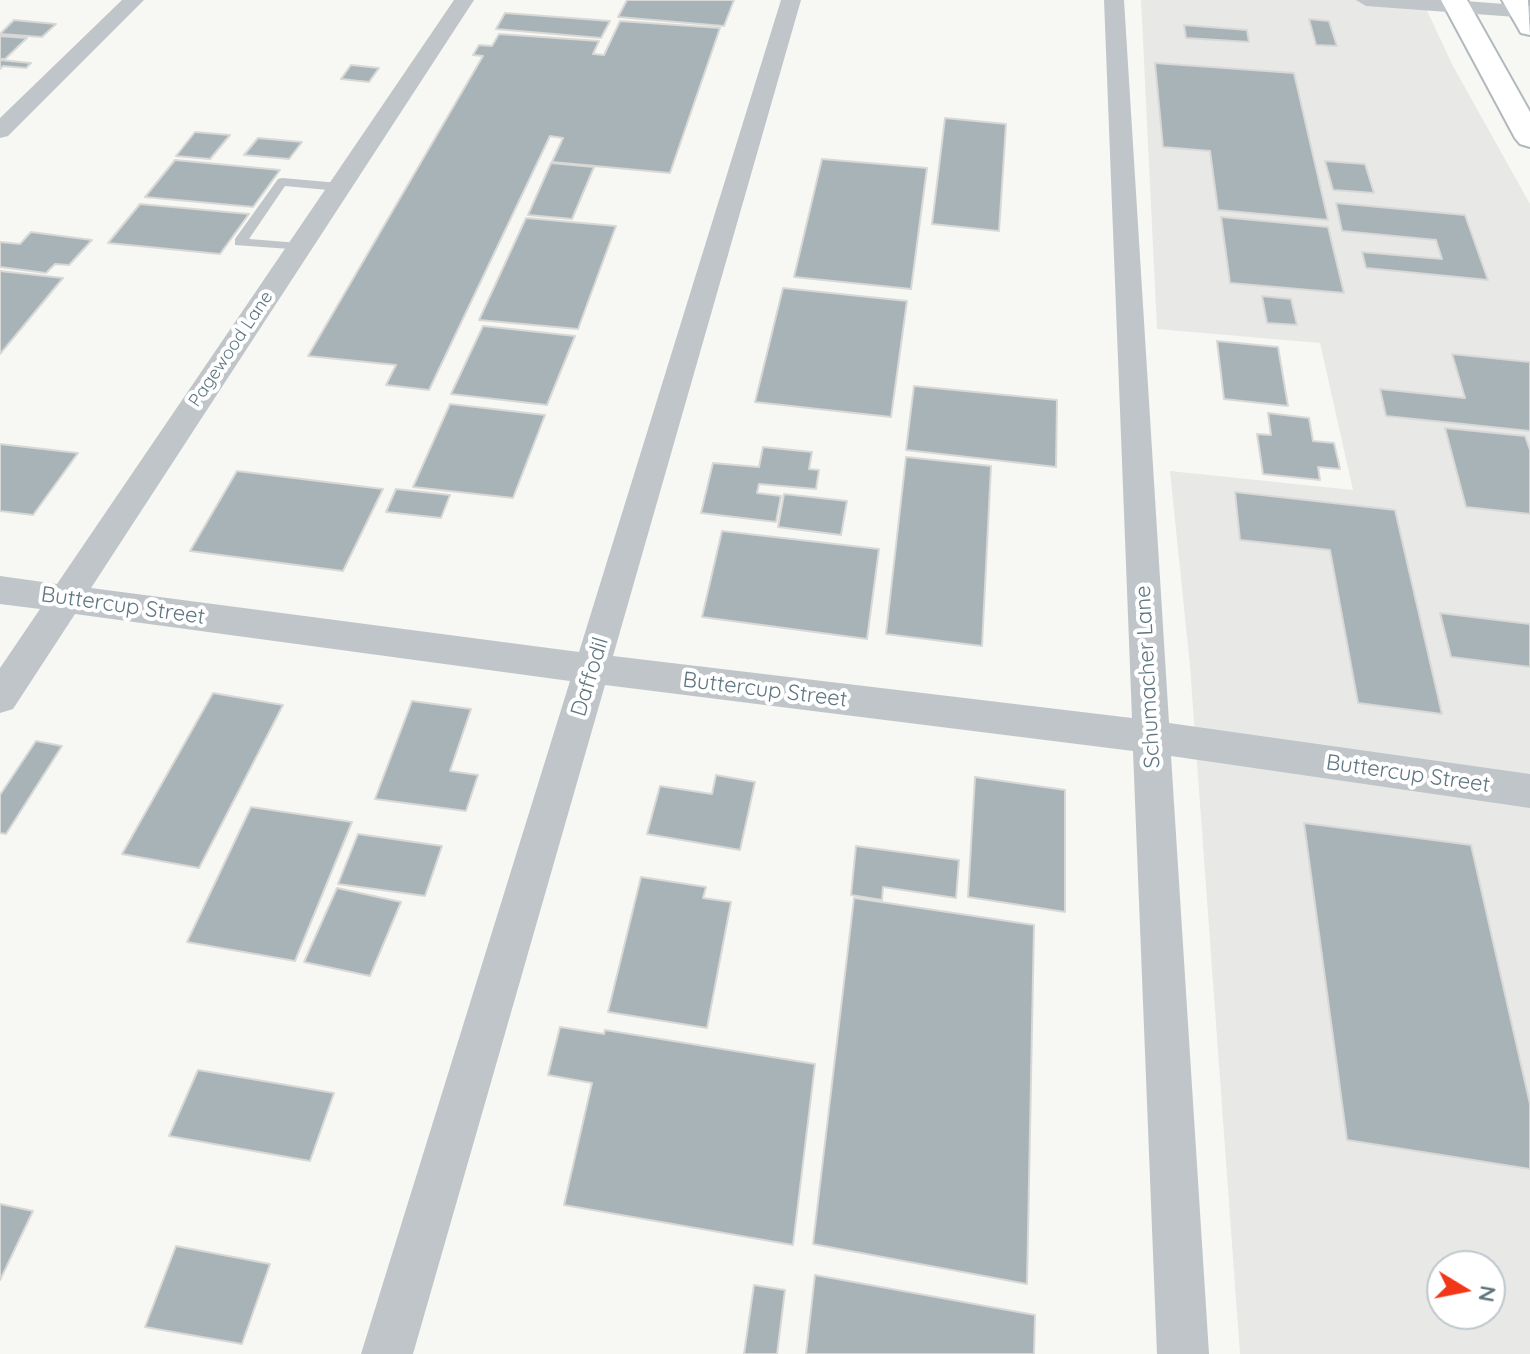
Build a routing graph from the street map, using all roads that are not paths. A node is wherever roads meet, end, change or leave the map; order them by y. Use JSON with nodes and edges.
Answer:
{"nodes":[{"id":1,"x":134,"y":0,"type":"edge"},
{"id":2,"x":464,"y":0,"type":"edge"},
{"id":3,"x":791,"y":0,"type":"edge"},
{"id":4,"x":1114,"y":0,"type":"edge"},
{"id":5,"x":1366,"y":0,"type":"edge"},
{"id":6,"x":1455,"y":3,"type":"edge"},
{"id":7,"x":1524,"y":12,"type":"edge"},
{"id":8,"x":0,"y":131,"type":"edge"},
{"id":9,"x":1530,"y":138,"type":"edge"},
{"id":10,"x":339,"y":187,"type":"junction"},
{"id":11,"x":299,"y":247,"type":"junction"},
{"id":12,"x":0,"y":590,"type":"edge"},
{"id":13,"x":65,"y":598,"type":"junction"},
{"id":14,"x":593,"y":669,"type":"junction"},
{"id":15,"x":0,"y":698,"type":"edge"},
{"id":16,"x":1151,"y":737,"type":"junction"},
{"id":17,"x":1530,"y":791,"type":"edge"},
{"id":18,"x":387,"y":1354,"type":"edge"},
{"id":19,"x":1183,"y":1354,"type":"edge"}],
"edges":[{"from":1,"to":8,"type":"street"},
{"from":2,"to":10,"type":"street","name":"Pagewood Lane"},
{"from":3,"to":14,"type":"street","name":"Daffodil"},
{"from":4,"to":16,"type":"street","name":"Schumacher Lane"},
{"from":5,"to":6,"type":"street"},
{"from":6,"to":7,"type":"street"},
{"from":6,"to":9,"type":"main road"},
{"from":10,"to":11,"type":"street","name":"Pagewood Lane"},
{"from":10,"to":11,"type":"lane"},
{"from":11,"to":13,"type":"street","name":"Pagewood Lane"},
{"from":12,"to":13,"type":"street","name":"Buttercup Street"},
{"from":13,"to":14,"type":"street","name":"Buttercup Street"},
{"from":13,"to":15,"type":"street","name":"Pagewood Lane"},
{"from":14,"to":16,"type":"street","name":"Buttercup Street"},
{"from":14,"to":18,"type":"street","name":"Daffodil"},
{"from":16,"to":17,"type":"street","name":"Buttercup Street"},
{"from":16,"to":19,"type":"street","name":"Schumacher Lane"}]}
